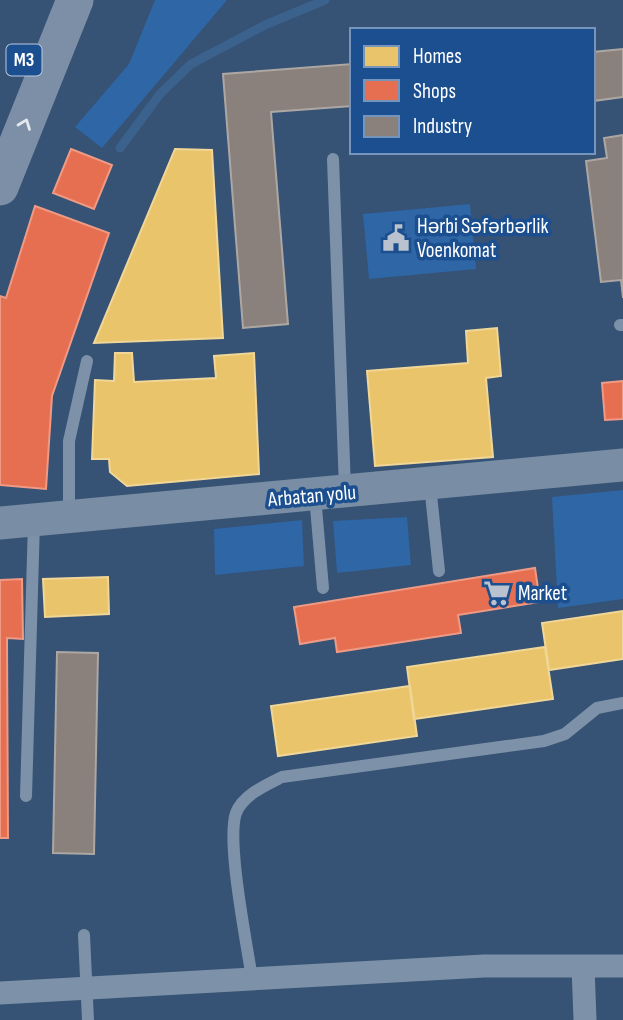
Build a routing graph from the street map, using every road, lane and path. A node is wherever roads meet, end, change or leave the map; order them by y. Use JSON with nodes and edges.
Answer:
{"nodes":[{"id":1,"x":50,"y":0,"type":"edge"},
{"id":2,"x":75,"y":0,"type":"edge"},
{"id":3,"x":0,"y":121,"type":"edge"},
{"id":4,"x":333,"y":159,"type":"dead end"},
{"id":5,"x":0,"y":187,"type":"edge"},
{"id":6,"x":87,"y":361,"type":"dead end"},
{"id":7,"x":623,"y":465,"type":"edge"},
{"id":8,"x":430,"y":484,"type":"junction"},
{"id":9,"x":330,"y":494,"type":"junction"},
{"id":10,"x":69,"y":519,"type":"junction"},
{"id":11,"x":34,"y":521,"type":"junction"},
{"id":12,"x":0,"y":523,"type":"edge"},
{"id":13,"x":439,"y":571,"type":"dead end"},
{"id":14,"x":323,"y":588,"type":"dead end"},
{"id":15,"x":623,"y":703,"type":"edge"},
{"id":16,"x":26,"y":796,"type":"dead end"},
{"id":17,"x":84,"y":935,"type":"dead end"},
{"id":18,"x":583,"y":966,"type":"junction"},
{"id":19,"x":623,"y":966,"type":"edge"},
{"id":20,"x":252,"y":979,"type":"junction"},
{"id":21,"x":88,"y":988,"type":"junction"},
{"id":22,"x":0,"y":993,"type":"edge"},
{"id":23,"x":89,"y":1020,"type":"edge"},
{"id":24,"x":584,"y":1020,"type":"edge"}],
"edges":[{"from":1,"to":3,"type":"main road","number":"M3"},
{"from":5,"to":2,"type":"main road","one_way":true},
{"from":4,"to":9,"type":"lane"},
{"from":6,"to":10,"type":"lane"},
{"from":7,"to":8,"type":"main road","name":"Arbatan yolu"},
{"from":8,"to":9,"type":"main road","name":"Arbatan yolu"},
{"from":8,"to":13,"type":"lane"},
{"from":9,"to":10,"type":"main road","name":"Arbatan yolu"},
{"from":9,"to":14,"type":"lane"},
{"from":10,"to":11,"type":"main road","name":"Arbatan yolu"},
{"from":11,"to":12,"type":"main road","name":"Arbatan yolu"},
{"from":11,"to":16,"type":"lane"},
{"from":15,"to":20,"type":"lane"},
{"from":17,"to":21,"type":"lane"},
{"from":18,"to":19,"type":"street"},
{"from":18,"to":20,"type":"street"},
{"from":18,"to":24,"type":"street"},
{"from":20,"to":21,"type":"street"},
{"from":21,"to":22,"type":"street"},
{"from":21,"to":23,"type":"lane"}]}
